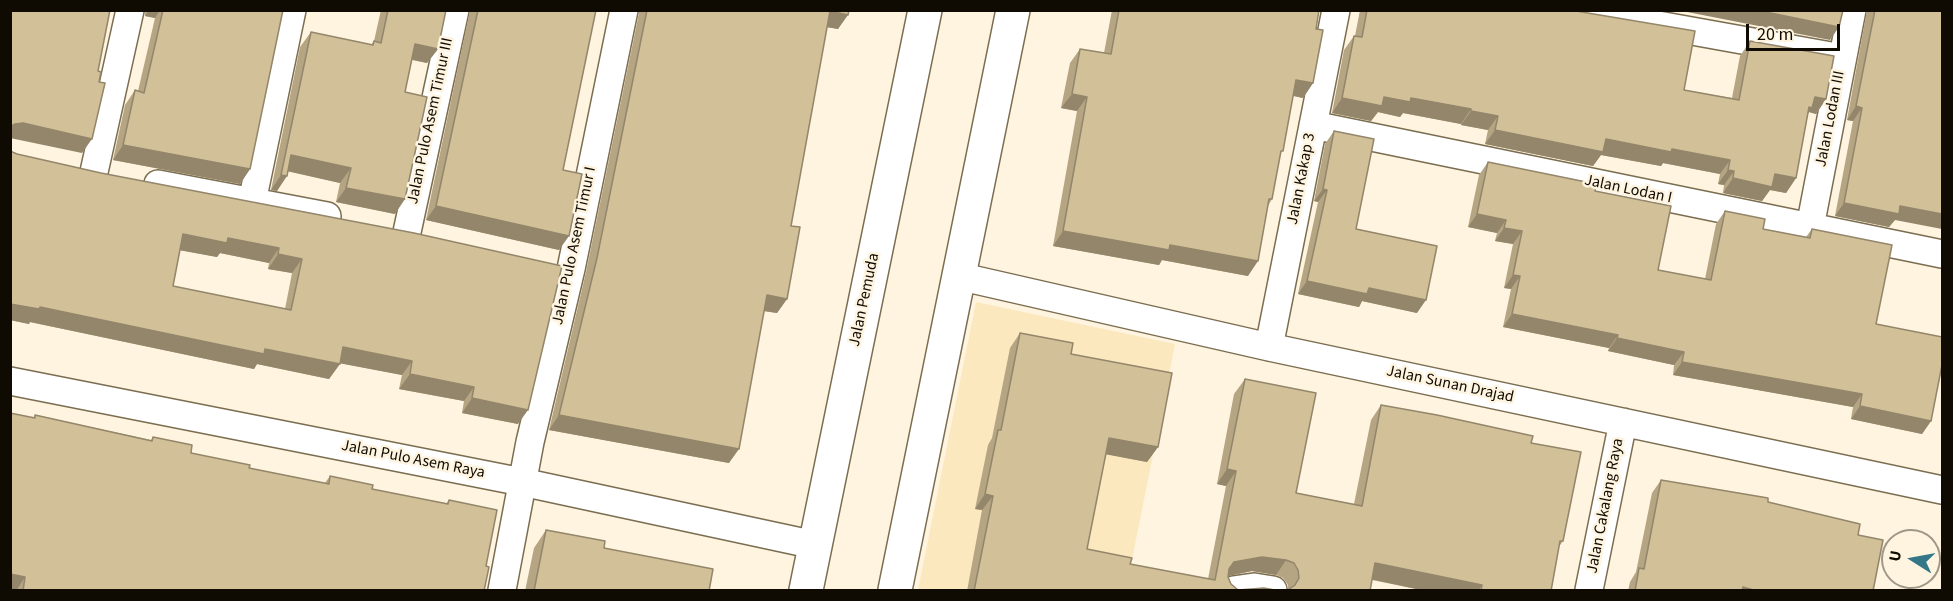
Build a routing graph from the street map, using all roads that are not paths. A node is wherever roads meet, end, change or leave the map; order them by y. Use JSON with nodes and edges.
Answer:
{"nodes":[{"id":1,"x":130,"y":10,"type":"edge"},
{"id":2,"x":292,"y":10,"type":"edge"},
{"id":3,"x":455,"y":10,"type":"edge"},
{"id":4,"x":624,"y":10,"type":"edge"},
{"id":5,"x":925,"y":10,"type":"edge"},
{"id":6,"x":1013,"y":10,"type":"edge"},
{"id":7,"x":1336,"y":10,"type":"edge"},
{"id":8,"x":1564,"y":10,"type":"edge"},
{"id":9,"x":1852,"y":10,"type":"edge"},
{"id":10,"x":1666,"y":18,"type":"edge"},
{"id":11,"x":1842,"y":58,"type":"junction"},
{"id":12,"x":1313,"y":125,"type":"junction"},
{"id":13,"x":252,"y":202,"type":"junction"},
{"id":14,"x":352,"y":221,"type":"edge"},
{"id":15,"x":1810,"y":227,"type":"junction"},
{"id":16,"x":408,"y":233,"type":"edge"},
{"id":17,"x":1942,"y":254,"type":"edge"},
{"id":18,"x":958,"y":276,"type":"junction"},
{"id":19,"x":1269,"y":347,"type":"junction"},
{"id":20,"x":10,"y":381,"type":"edge"},
{"id":21,"x":1623,"y":422,"type":"junction"},
{"id":22,"x":522,"y":482,"type":"junction"},
{"id":23,"x":1942,"y":490,"type":"edge"},
{"id":24,"x":815,"y":544,"type":"junction"},
{"id":25,"x":502,"y":591,"type":"edge"},
{"id":26,"x":806,"y":591,"type":"edge"},
{"id":27,"x":896,"y":591,"type":"edge"},
{"id":28,"x":1233,"y":591,"type":"edge"},
{"id":29,"x":1273,"y":591,"type":"edge"},
{"id":30,"x":1589,"y":591,"type":"edge"}],
"edges":[{"from":1,"to":13,"type":"street"},
{"from":2,"to":13,"type":"street"},
{"from":3,"to":16,"type":"street","name":"Jalan Pulo Asem Timur III"},
{"from":4,"to":22,"type":"street","name":"Jalan Pulo Asem Timur I"},
{"from":5,"to":24,"type":"main road","name":"Jalan Pemuda"},
{"from":6,"to":18,"type":"main road"},
{"from":7,"to":12,"type":"street","name":"Jalan Kakap 3"},
{"from":8,"to":10,"type":"street"},
{"from":9,"to":11,"type":"street","name":"Jalan Lodan III"},
{"from":10,"to":11,"type":"street"},
{"from":11,"to":15,"type":"street","name":"Jalan Lodan III"},
{"from":12,"to":15,"type":"street","name":"Jalan Lodan I"},
{"from":12,"to":19,"type":"street","name":"Jalan Kakap 3"},
{"from":13,"to":14,"type":"street"},
{"from":15,"to":17,"type":"street","name":"Jalan Lodan I"},
{"from":18,"to":19,"type":"street","name":"Jalan Sunan Drajad"},
{"from":18,"to":27,"type":"main road"},
{"from":19,"to":21,"type":"street","name":"Jalan Sunan Drajad"},
{"from":20,"to":22,"type":"street","name":"Jalan Pulo Asem Raya"},
{"from":21,"to":23,"type":"street","name":"Jalan Sunan Drajad"},
{"from":21,"to":30,"type":"street","name":"Jalan Cakalang Raya"},
{"from":22,"to":24,"type":"street","name":"Jalan Pulo Asem Raya"},
{"from":22,"to":25,"type":"street","name":"Jalan Pulo Asem Timur I"},
{"from":24,"to":26,"type":"main road","name":"Jalan Pemuda"},
{"from":28,"to":29,"type":"street"}]}
